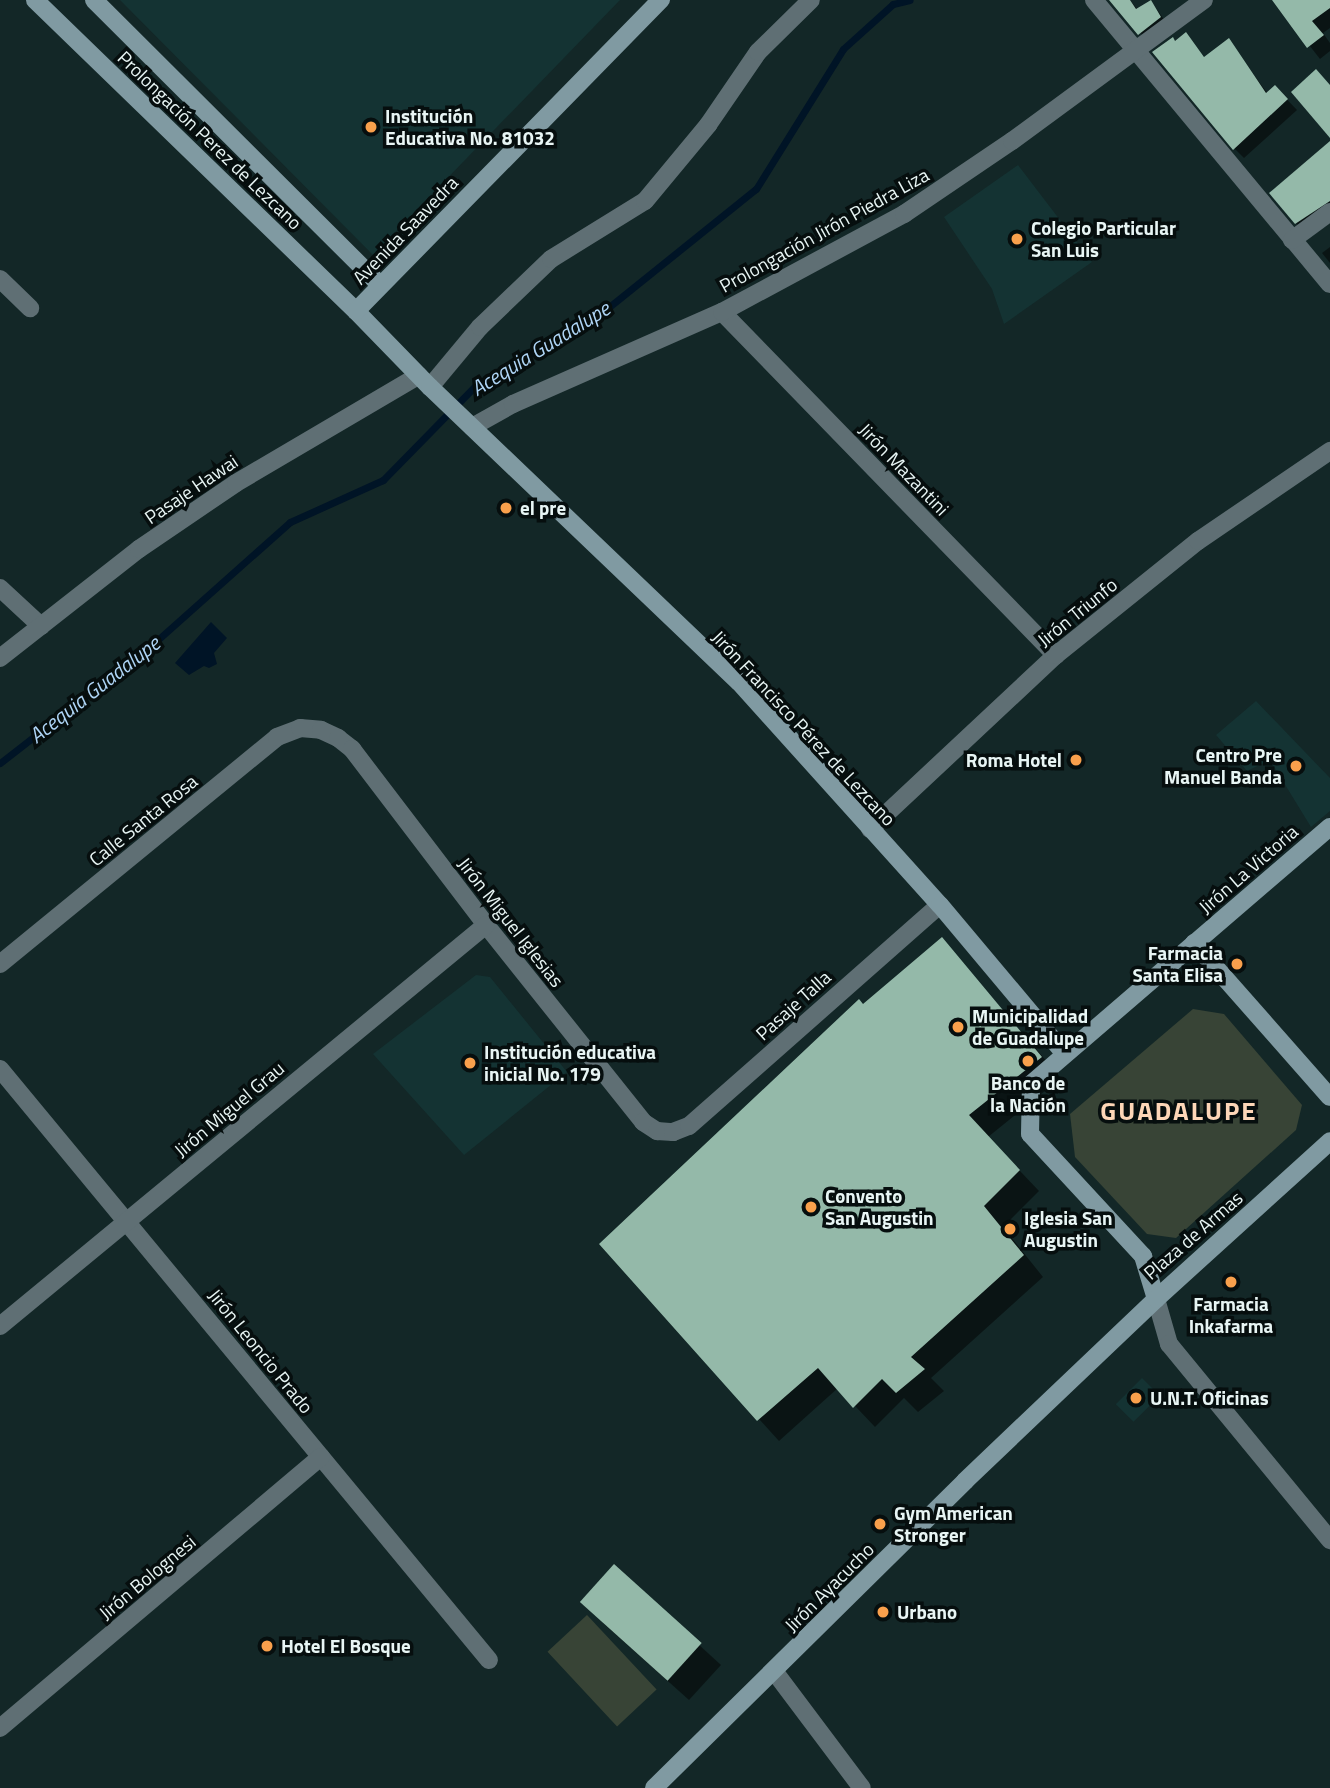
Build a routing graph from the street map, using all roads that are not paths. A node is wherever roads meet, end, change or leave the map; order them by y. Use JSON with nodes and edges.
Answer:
{"nodes":[{"id":1,"x":35,"y":0,"type":"edge"},
{"id":2,"x":94,"y":0,"type":"edge"},
{"id":3,"x":661,"y":0,"type":"edge"},
{"id":4,"x":811,"y":0,"type":"edge"},
{"id":5,"x":1094,"y":0,"type":"edge"},
{"id":6,"x":1204,"y":0,"type":"edge"},
{"id":7,"x":1133,"y":50,"type":"junction"},
{"id":8,"x":1330,"y":212,"type":"edge"},
{"id":9,"x":1292,"y":240,"type":"junction"},
{"id":10,"x":0,"y":279,"type":"edge"},
{"id":11,"x":1330,"y":284,"type":"edge"},
{"id":12,"x":380,"y":285,"type":"junction"},
{"id":13,"x":30,"y":309,"type":"dead end"},
{"id":14,"x":356,"y":311,"type":"junction"},
{"id":15,"x":722,"y":312,"type":"junction"},
{"id":16,"x":424,"y":381,"type":"junction"},
{"id":17,"x":468,"y":423,"type":"junction"},
{"id":18,"x":1330,"y":451,"type":"edge"},
{"id":19,"x":0,"y":588,"type":"edge"},
{"id":20,"x":41,"y":626,"type":"junction"},
{"id":21,"x":1056,"y":655,"type":"junction"},
{"id":22,"x":0,"y":659,"type":"edge"},
{"id":23,"x":321,"y":730,"type":"joint"},
{"id":24,"x":1330,"y":827,"type":"edge"},
{"id":25,"x":870,"y":829,"type":"junction"},
{"id":26,"x":940,"y":905,"type":"junction"},
{"id":27,"x":486,"y":925,"type":"junction"},
{"id":28,"x":1194,"y":943,"type":"junction"},
{"id":29,"x":0,"y":964,"type":"edge"},
{"id":30,"x":1065,"y":1054,"type":"junction"},
{"id":31,"x":0,"y":1069,"type":"edge"},
{"id":32,"x":1330,"y":1097,"type":"edge"},
{"id":33,"x":673,"y":1132,"type":"joint"},
{"id":34,"x":1330,"y":1141,"type":"edge"},
{"id":35,"x":126,"y":1222,"type":"junction"},
{"id":36,"x":1156,"y":1299,"type":"junction"},
{"id":37,"x":0,"y":1326,"type":"edge"},
{"id":38,"x":321,"y":1457,"type":"junction"},
{"id":39,"x":1330,"y":1540,"type":"edge"},
{"id":40,"x":489,"y":1660,"type":"dead end"},
{"id":41,"x":774,"y":1671,"type":"junction"},
{"id":42,"x":0,"y":1728,"type":"edge"},
{"id":43,"x":654,"y":1788,"type":"edge"},
{"id":44,"x":862,"y":1788,"type":"edge"}],
"edges":[{"from":1,"to":14,"type":"street","name":"Prolongación Perez de Lezcano"},
{"from":2,"to":12,"type":"street","name":"Prolongación Perez de Lezcano"},
{"from":3,"to":12,"type":"street","name":"Avenida Saavedra"},
{"from":4,"to":16,"type":"street","name":"Pasaje Hawai"},
{"from":5,"to":7,"type":"street"},
{"from":6,"to":7,"type":"street","name":"Prolongación Jirón Piedra Liza"},
{"from":7,"to":9,"type":"street"},
{"from":7,"to":15,"type":"street","name":"Prolongación Jirón Piedra Liza"},
{"from":8,"to":9,"type":"street"},
{"from":9,"to":11,"type":"street"},
{"from":10,"to":13,"type":"street"},
{"from":12,"to":14,"type":"street","name":"Avenida Saavedra"},
{"from":14,"to":16,"type":"street","name":"Prolongación Perez de Lezcano"},
{"from":15,"to":17,"type":"street","name":"Prolongación Jirón Piedra Liza"},
{"from":15,"to":21,"type":"street","name":"Jirón Mazantini"},
{"from":16,"to":17,"type":"street","name":"Jirón Francisco Pérez de Lezcano"},
{"from":16,"to":20,"type":"street","name":"Pasaje Hawai"},
{"from":17,"to":25,"type":"street","name":"Jirón Francisco Pérez de Lezcano"},
{"from":18,"to":21,"type":"street","name":"Jirón Triunfo"},
{"from":19,"to":20,"type":"street"},
{"from":20,"to":22,"type":"street","name":"Pasaje Hawai"},
{"from":21,"to":25,"type":"street","name":"Jirón Triunfo"},
{"from":23,"to":27,"type":"street","name":"Jirón Miguel Iglesias"},
{"from":23,"to":29,"type":"street","name":"Calle Santa Rosa"},
{"from":24,"to":28,"type":"street","name":"Jirón La Victoria"},
{"from":25,"to":26,"type":"street","name":"Jirón Francisco Pérez de Lezcano"},
{"from":26,"to":30,"type":"street","name":"Jirón Francisco Pérez de Lezcano"},
{"from":26,"to":33,"type":"street","name":"Pasaje Talla"},
{"from":27,"to":33,"type":"street","name":"Jirón Miguel Iglesias"},
{"from":27,"to":35,"type":"street","name":"Jirón Miguel Grau"},
{"from":28,"to":30,"type":"street","name":"Plaza de Armas"},
{"from":28,"to":32,"type":"street"},
{"from":30,"to":36,"type":"street","name":"Plaza de Armas"},
{"from":31,"to":35,"type":"street","name":"Jirón Leoncio Prado"},
{"from":34,"to":36,"type":"street","name":"Plaza de Armas"},
{"from":35,"to":37,"type":"street","name":"Jirón Miguel Grau"},
{"from":35,"to":38,"type":"street","name":"Jirón Leoncio Prado"},
{"from":36,"to":39,"type":"street"},
{"from":36,"to":41,"type":"street","name":"Jirón Ayacucho"},
{"from":38,"to":40,"type":"street","name":"Jirón Leoncio Prado"},
{"from":38,"to":42,"type":"street","name":"Jirón Bolognesi"},
{"from":41,"to":43,"type":"street","name":"Jirón Ayacucho"},
{"from":41,"to":44,"type":"street"}]}
